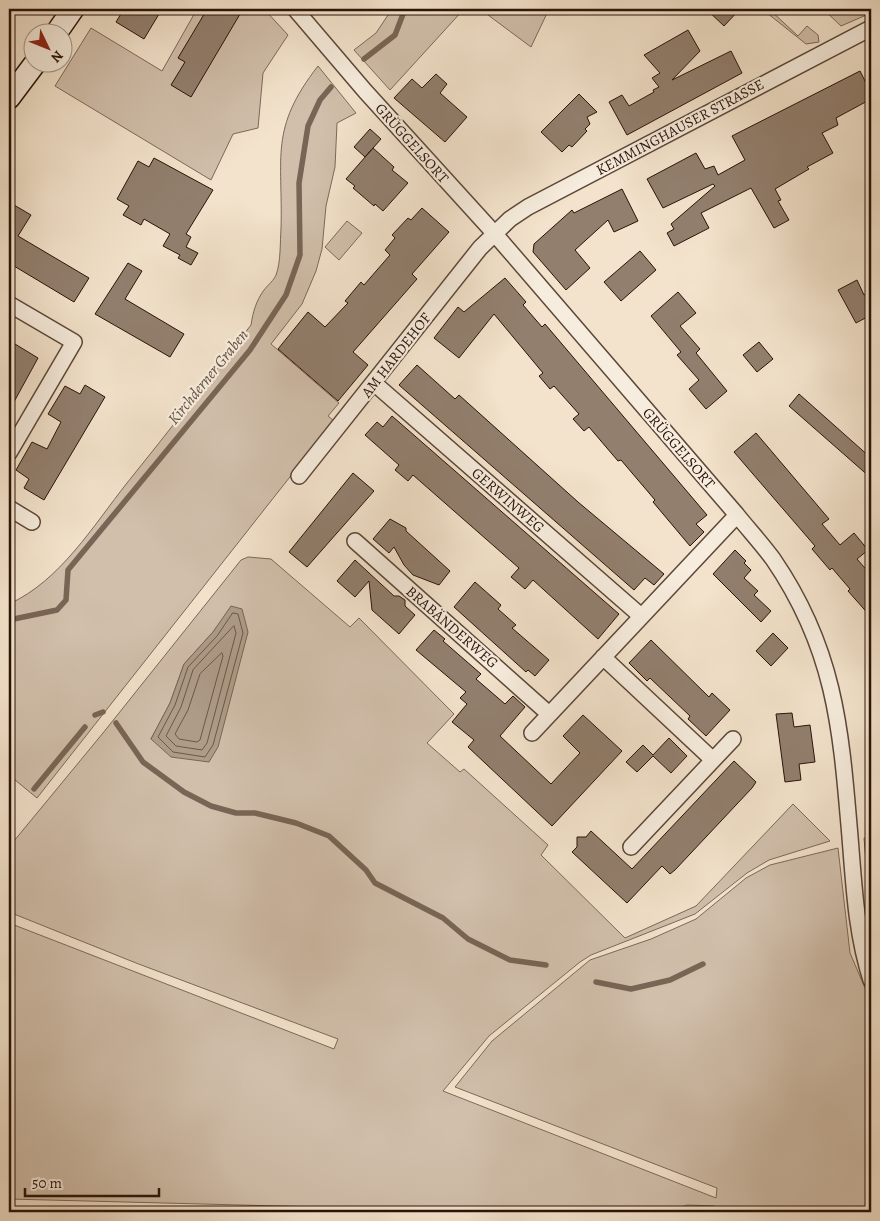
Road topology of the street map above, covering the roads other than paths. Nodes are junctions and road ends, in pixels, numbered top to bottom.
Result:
1 (73, 9) edge
2 (295, 9) edge
3 (64, 22) edge
4 (871, 28) edge
5 (28, 72) edge
6 (9, 98) edge
7 (494, 234) junction
8 (9, 304) edge
9 (374, 383) junction
10 (9, 453) edge
11 (299, 476) dead end
12 (9, 508) edge
13 (737, 515) junction
14 (32, 522) dead end
15 (355, 541) dead end
16 (641, 616) junction
17 (603, 657) junction
18 (550, 714) junction
19 (532, 733) dead end
20 (734, 739) dead end
21 (713, 760) junction
22 (631, 847) dead end
23 (871, 980) edge

1 - 3 main road
2 - 7 street, GRÜGGELSORT
4 - 7 street, KEMMINGHAUSER STRASSE
5 - 6 main road
7 - 9 street, AM HARDEHOF
7 - 13 street, GRÜGGELSORT
8 - 10 street
9 - 11 street, AM HARDEHOF
9 - 16 street, GERWINWEG
12 - 14 street
13 - 16 street
13 - 23 street, GRÜGGELSORT
15 - 18 street, BRABÄNDERWEG
16 - 17 street
17 - 18 street
17 - 21 street
18 - 19 street
20 - 21 street
21 - 22 street

